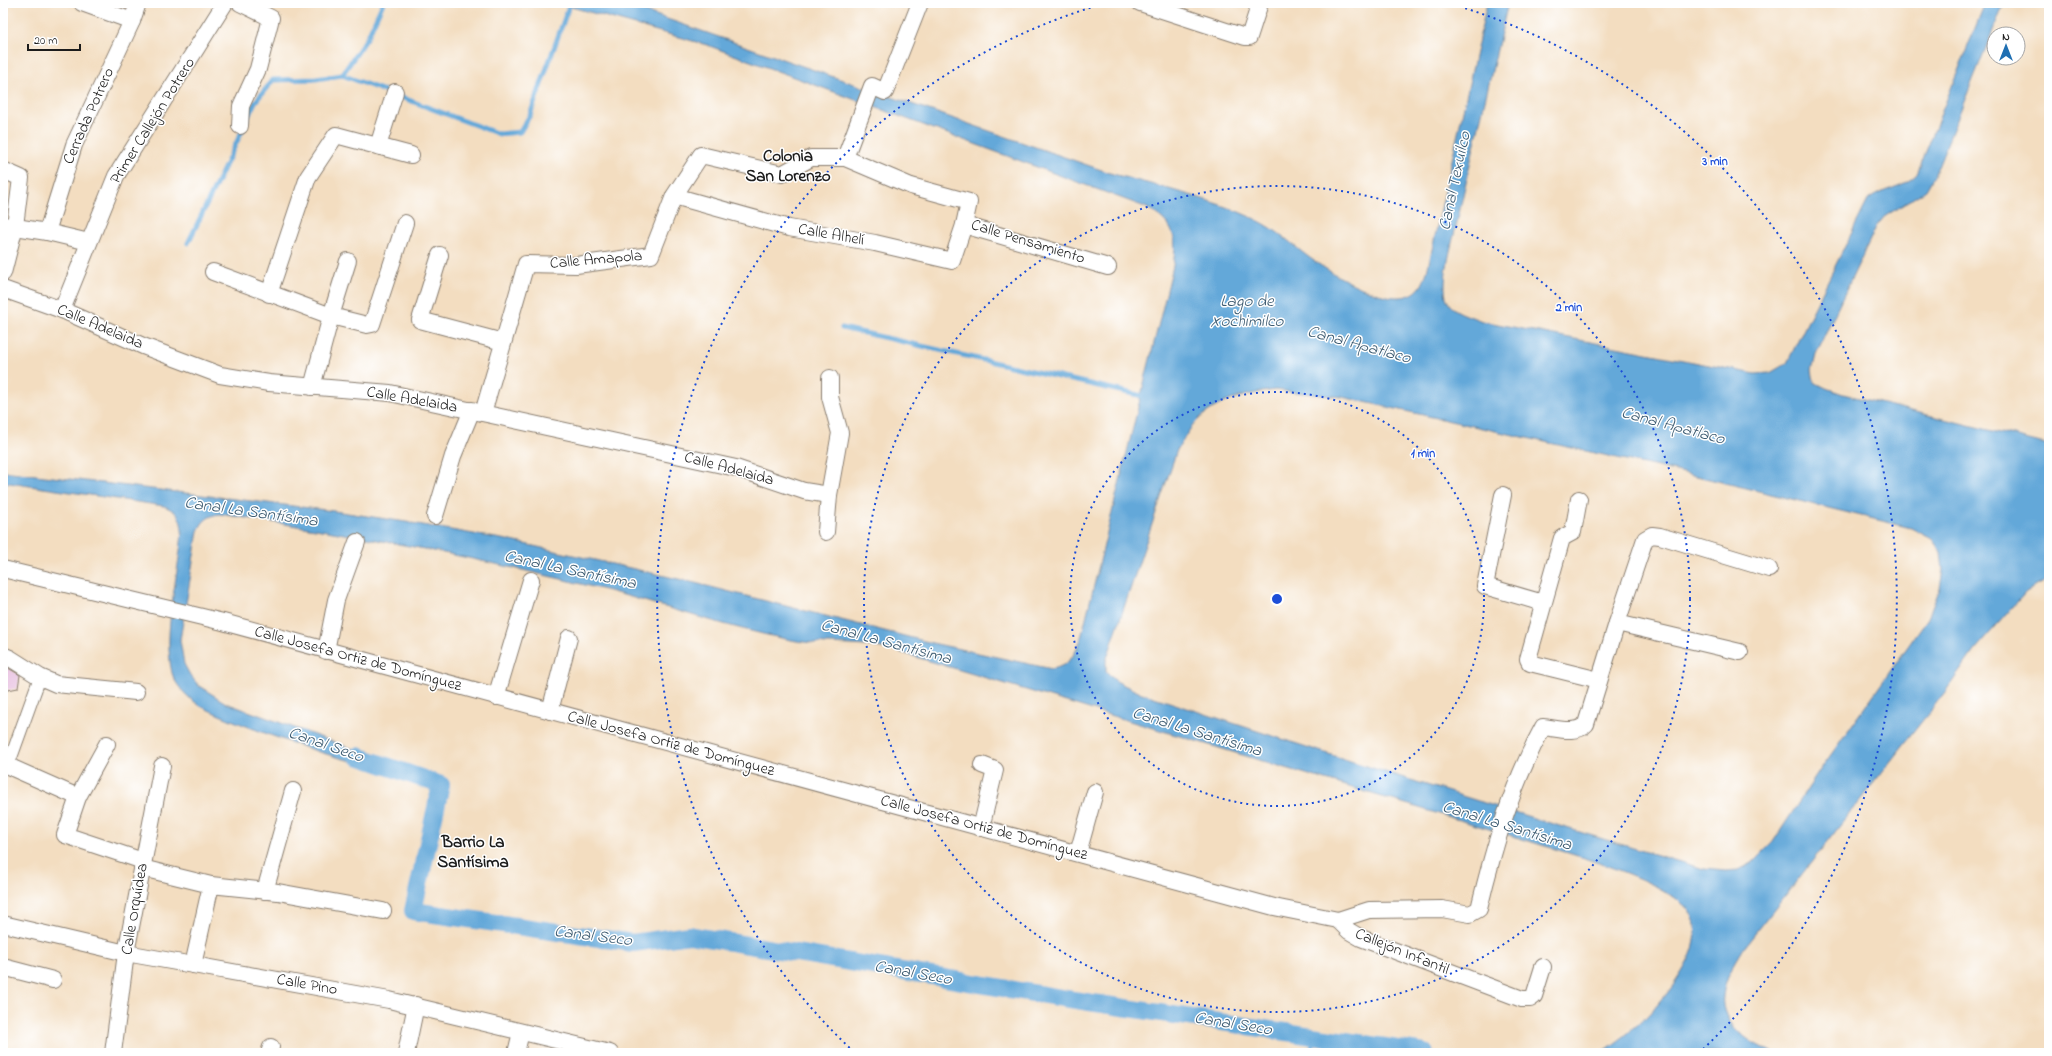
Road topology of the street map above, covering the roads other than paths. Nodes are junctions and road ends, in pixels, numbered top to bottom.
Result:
1 (82, 3) edge
2 (138, 3) edge
3 (225, 3) edge
4 (240, 3) edge
5 (1140, 3) edge
6 (1260, 3) edge
7 (918, 4) edge
8 (132, 21) junction
9 (394, 92) dead end
10 (240, 126) dead end
11 (378, 146) junction
12 (411, 155) dead end
13 (845, 158) junction
14 (3, 170) edge
15 (674, 196) junction
16 (405, 223) dead end
17 (964, 225) junction
18 (9, 226) edge
19 (47, 232) junction
20 (89, 242) junction
21 (440, 255) dead end
22 (348, 261) dead end
23 (1108, 267) dead end
24 (213, 272) dead end
25 (3, 273) edge
26 (3, 289) edge
27 (269, 294) junction
28 (62, 310) junction
29 (331, 316) junction
30 (503, 342) junction
31 (830, 378) dead end
32 (312, 387) junction
33 (477, 412) junction
34 (829, 495) junction
35 (1503, 495) dead end
36 (1579, 499) dead end
37 (435, 516) dead end
38 (826, 532) dead end
39 (357, 542) dead end
40 (3, 569) edge
41 (1769, 569) dead end
42 (531, 580) dead end
43 (1543, 603) junction
44 (1617, 623) junction
45 (569, 638) dead end
46 (326, 651) junction
47 (1740, 652) dead end
48 (3, 655) edge
49 (40, 677) junction
50 (1599, 680) junction
51 (136, 692) dead end
52 (496, 697) junction
53 (550, 711) junction
54 (107, 744) dead end
55 (982, 765) dead end
56 (8, 766) joint
57 (162, 766) dead end
58 (293, 791) dead end
59 (1095, 792) dead end
60 (78, 797) junction
61 (981, 828) junction
62 (1078, 853) junction
63 (142, 864) junction
64 (211, 885) junction
65 (265, 891) junction
66 (383, 911) dead end
67 (1338, 920) junction
68 (3, 924) edge
69 (126, 953) junction
70 (193, 965) junction
71 (3, 967) edge
72 (1543, 967) dead end
73 (53, 980) dead end
74 (416, 1005) junction
75 (521, 1032) junction
76 (113, 1053) edge
77 (406, 1053) edge
78 (516, 1053) edge
79 (610, 1053) edge

1 - 8 street
2 - 8 street, Cerrada Potrero
3 - 20 street, Primer Callejón Potrero
4 - 10 street
5 - 6 street
7 - 13 street
8 - 19 street, Cerrada Potrero
9 - 11 street
11 - 12 street
11 - 27 street
13 - 15 street, Calle Pensamiento
13 - 17 street, Calle Pensamiento
14 - 18 street
15 - 17 street, Calle Alhelí
15 - 30 street, Calle Amapola
16 - 29 street
17 - 23 street, Calle Pensamiento
18 - 19 street
18 - 25 street
19 - 20 street
20 - 28 street, Primer Callejón Potrero
21 - 30 street
22 - 29 street
24 - 27 street
26 - 28 street, Calle Adelaida
27 - 29 street
28 - 32 street, Calle Adelaida
29 - 32 street
30 - 33 street
31 - 34 street
32 - 33 street, Calle Adelaida
33 - 34 street, Calle Adelaida
33 - 37 street
34 - 38 street
35 - 43 street
36 - 43 street
39 - 46 street
40 - 46 street, Calle Josefa Ortiz de Domínguez
41 - 44 street
42 - 52 street
43 - 50 street
44 - 47 street
44 - 50 street
45 - 53 street
46 - 52 street, Calle Josefa Ortiz de Domínguez
48 - 49 street
49 - 51 street
49 - 56 street
50 - 67 street, Callejón Infantil
52 - 53 street, Calle Josefa Ortiz de Domínguez
53 - 61 street, Calle Josefa Ortiz de Domínguez
54 - 60 street
55 - 61 street
56 - 60 street
57 - 63 street, Calle Orquídea
58 - 65 street
59 - 62 street
60 - 63 street
61 - 62 street, Calle Josefa Ortiz de Domínguez
62 - 67 street, Calle Josefa Ortiz de Domínguez
63 - 64 street
63 - 69 street, Calle Orquídea
64 - 65 street
64 - 70 street
65 - 66 street
67 - 72 street, Callejón Infantil
68 - 69 street, Calle Pino
69 - 70 street, Calle Pino
69 - 76 street, Calle Orquídea
70 - 74 street, Calle Pino
71 - 73 street
74 - 75 street, Calle Pino
74 - 77 street
75 - 78 street
75 - 79 street, Calle Pino

